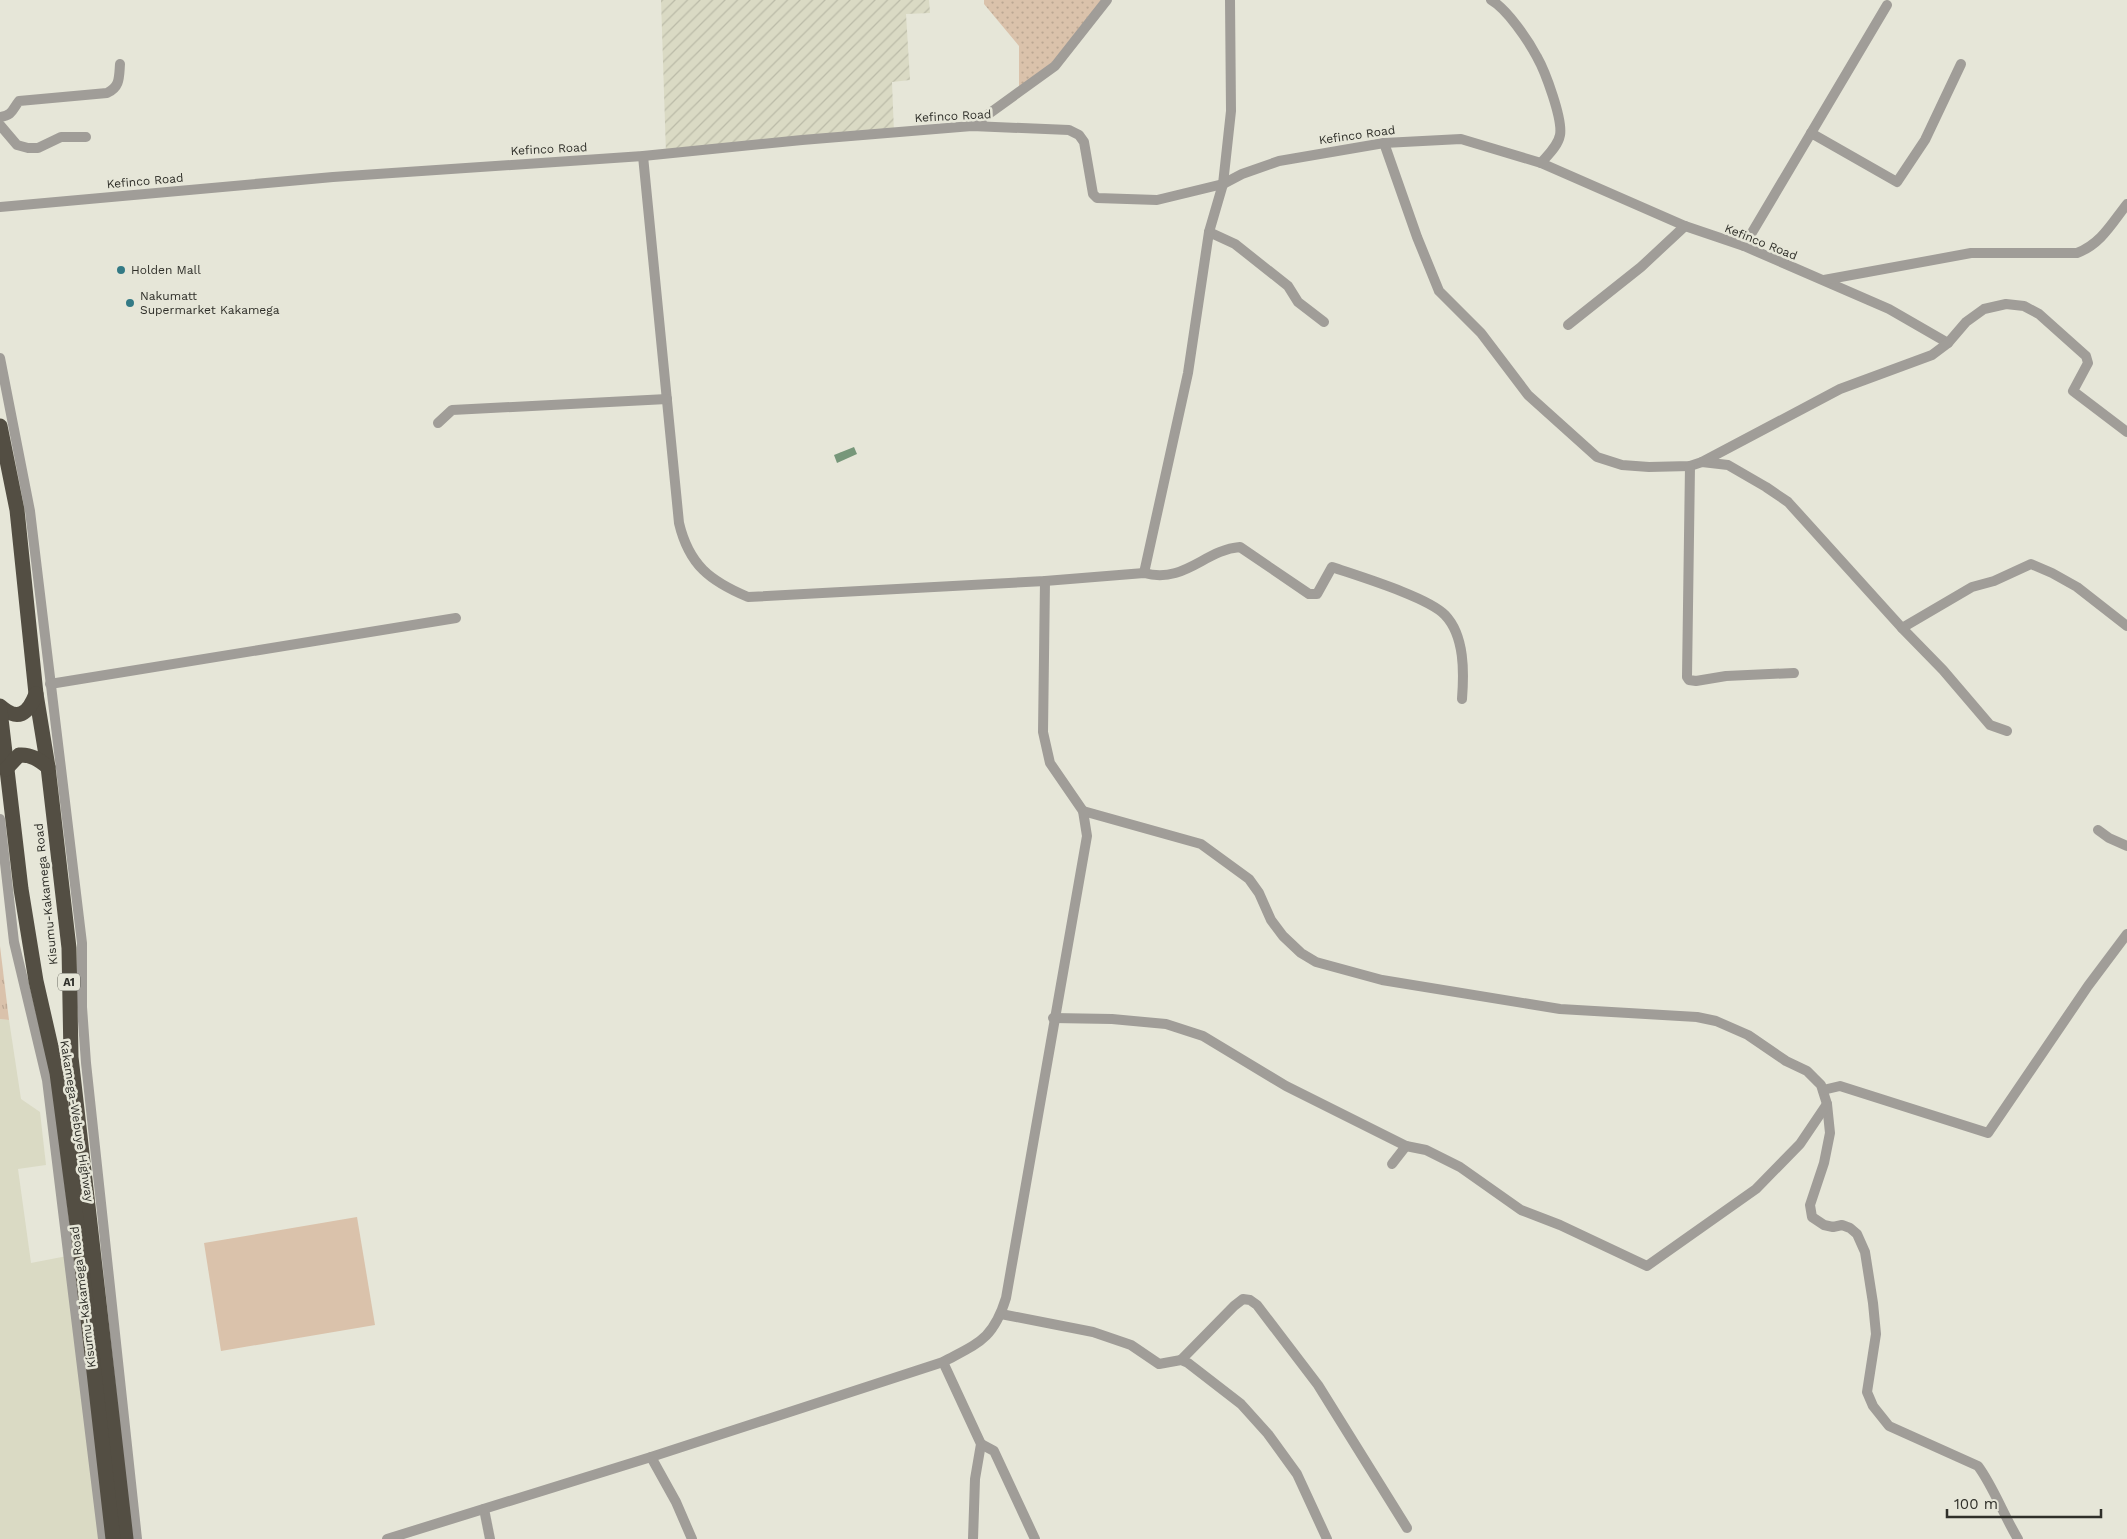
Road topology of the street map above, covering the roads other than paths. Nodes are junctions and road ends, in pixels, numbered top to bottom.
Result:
1 (1107, 0) edge
2 (1230, 0) edge
3 (1491, 0) edge
4 (1887, 5) dead end
5 (120, 64) dead end
6 (1960, 64) dead end
7 (0, 117) edge
8 (0, 124) edge
9 (972, 126) junction
10 (1811, 133) junction
11 (86, 137) dead end
12 (1384, 143) junction
13 (643, 156) junction
14 (1541, 163) junction
15 (1223, 184) junction
16 (2127, 204) edge
17 (0, 206) edge
18 (1685, 226) junction
19 (1209, 232) junction
20 (1744, 246) junction
21 (1823, 280) junction
22 (1324, 322) dead end
23 (1568, 325) dead end
24 (1948, 343) junction
25 (0, 358) edge
26 (667, 399) junction
27 (438, 423) dead end
28 (0, 426) edge
29 (2127, 432) edge
30 (1702, 462) junction
31 (1690, 466) junction
32 (1144, 573) junction
33 (1045, 581) junction
34 (456, 618) dead end
35 (2127, 626) edge
36 (1902, 628) junction
37 (1794, 673) dead end
38 (50, 684) junction
39 (36, 694) junction
40 (1462, 699) dead end
41 (0, 706) edge
42 (0, 710) edge
43 (2007, 731) dead end
44 (48, 767) junction
45 (6, 769) junction
46 (1083, 811) junction
47 (0, 819) edge
48 (2098, 830) dead end
49 (2127, 846) edge
50 (2127, 934) edge
51 (82, 952) junction
52 (32, 956) junction
53 (69, 972) junction
54 (23, 978) junction
55 (1054, 1018) junction
56 (1823, 1090) junction
57 (1827, 1104) junction
58 (1406, 1146) junction
59 (1392, 1164) dead end
60 (1001, 1314) junction
61 (1181, 1360) junction
62 (943, 1362) junction
63 (981, 1444) junction
64 (651, 1457) junction
65 (484, 1509) junction
66 (1407, 1528) dead end
67 (103, 1539) edge
68 (113, 1539) edge
69 (126, 1539) edge
70 (137, 1539) edge
71 (387, 1539) edge
72 (490, 1539) edge
73 (692, 1539) edge
74 (973, 1539) edge
75 (1035, 1539) edge
76 (1328, 1539) edge
77 (2018, 1539) edge

1 - 9 street
2 - 15 street
3 - 14 street
4 - 10 street
5 - 7 street
6 - 10 street
8 - 11 street
9 - 13 street, Kefinco Road
9 - 15 street, Kefinco Road
10 - 20 street
12 - 14 street, Kefinco Road
12 - 15 street, Kefinco Road
12 - 31 street
13 - 17 street, Kefinco Road
13 - 26 street
14 - 18 street, Kefinco Road
15 - 19 street
16 - 21 street
18 - 20 street, Kefinco Road
18 - 23 street
19 - 22 street
19 - 32 street
20 - 21 street, Kefinco Road
21 - 24 street, Kefinco Road
24 - 29 street
24 - 30 street
25 - 38 street
26 - 27 street
26 - 33 street
28 - 39 highway, Kisumu-Kakamega Road / A1
30 - 31 street
30 - 36 street
31 - 37 street
32 - 33 street
32 - 40 street
33 - 46 street
34 - 38 street
35 - 36 street
36 - 43 street
38 - 51 street
39 - 41 highway
39 - 44 highway, Kisumu-Kakamega Road / A1
42 - 45 highway, Kakamega-Webuye Highway / A1
44 - 45 highway
44 - 53 highway, Kisumu-Kakamega Road / A1
45 - 52 highway, Kakamega-Webuye Highway / A1
46 - 55 street
46 - 56 street
47 - 54 street
48 - 49 street
50 - 56 street
51 - 53 street
51 - 70 street
52 - 54 street
52 - 68 highway, Kakamega-Webuye Highway / A1
53 - 69 highway, Kisumu-Kakamega Road / A1
54 - 67 street
55 - 58 street
55 - 60 street
56 - 57 street
57 - 58 street
57 - 77 street
58 - 59 street
60 - 61 street
60 - 62 street
61 - 66 street
61 - 76 street
62 - 63 street
62 - 64 street
63 - 74 street
63 - 75 street
64 - 65 street
64 - 73 street
65 - 71 street
65 - 72 street

